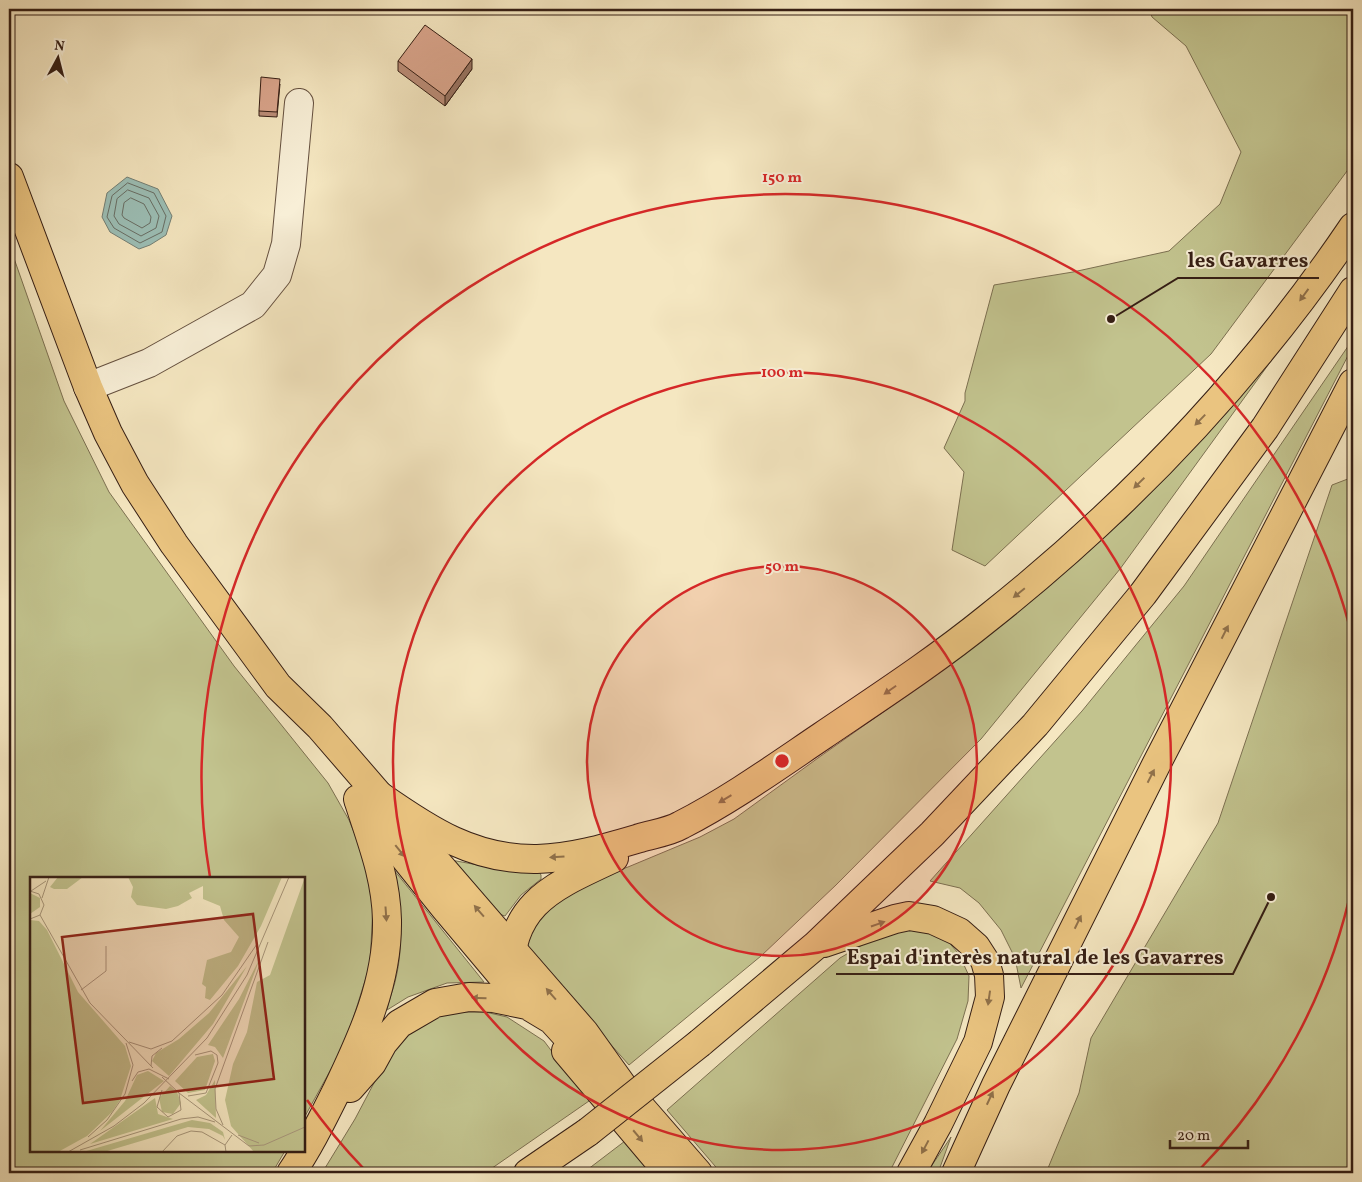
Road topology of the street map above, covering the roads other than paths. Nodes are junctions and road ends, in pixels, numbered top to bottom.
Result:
1 (299, 103) dead end
2 (9, 177) edge
3 (1353, 227) edge
4 (1353, 291) edge
5 (1353, 383) edge
6 (88, 387) junction
7 (369, 798) junction
8 (678, 827) junction
9 (815, 946) junction
10 (511, 948) junction
11 (509, 983) junction
12 (527, 1005) junction
13 (624, 1088) junction
14 (323, 1119) junction
15 (588, 1132) junction
16 (305, 1149) edge
17 (303, 1152) edge
18 (291, 1173) edge
19 (528, 1173) edge
20 (559, 1173) edge
21 (669, 1173) edge
22 (698, 1173) edge
23 (911, 1173) edge
24 (956, 1173) edge

1 - 6 lane
2 - 6 main road
3 -> 8 main road
4 - 9 main road
24 -> 5 main road
6 - 7 main road
8 -> 7 main road
10 -> 7 main road
7 -> 11 main road
7 -> 14 main road
8 - 10 main road
9 - 15 main road, bridge
9 -> 23 main road
10 - 11 main road
13 -> 10 main road
11 - 12 main road
12 - 13 main road
12 -> 14 main road
12 -> 21 main road
13 - 22 main road
14 - 16 main road
15 - 19 main road
15 - 20 main road
17 - 18 main road

